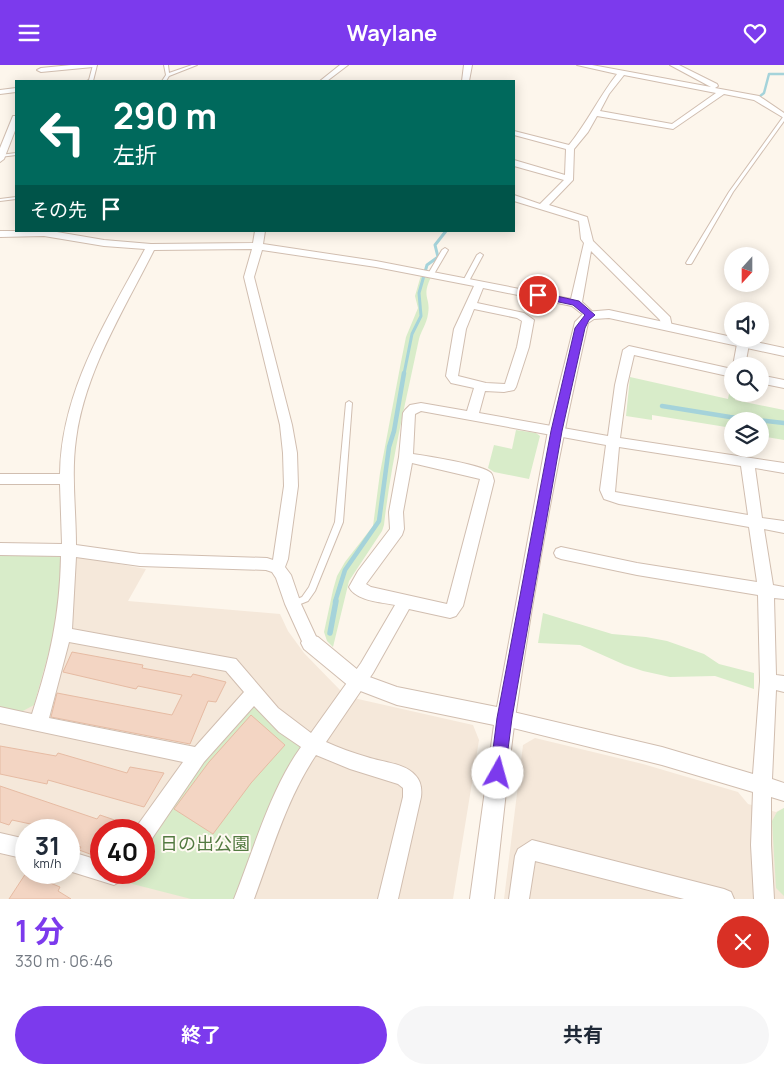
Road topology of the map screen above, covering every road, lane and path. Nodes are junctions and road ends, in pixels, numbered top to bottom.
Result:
1 (94, 65) edge
2 (166, 65) edge
3 (195, 65) edge
4 (344, 65) edge
5 (468, 65) edge
6 (581, 65) edge
7 (674, 65) edge
8 (40, 70) edge
9 (622, 73) junction
10 (168, 75) junction
11 (91, 80) edge
12 (165, 80) edge
13 (324, 80) edge
14 (466, 80) edge
15 (15, 90) edge
16 (0, 91) edge
17 (722, 92) junction
18 (596, 113) junction
19 (784, 117) edge
20 (15, 120) edge
21 (515, 133) edge
22 (8, 134) edge
23 (571, 148) junction
24 (15, 154) edge
25 (0, 157) edge
26 (515, 163) edge
27 (569, 179) junction
28 (15, 198) edge
29 (0, 200) edge
30 (515, 201) edge
31 (543, 206) junction
32 (260, 232) edge
33 (0, 234) edge
34 (589, 243) junction
35 (258, 246) junction
36 (151, 247) junction
37 (444, 249) dead end
38 (480, 255) dead end
39 (689, 263) dead end
40 (431, 274) junction
41 (466, 281) junction
42 (480, 283) junction
43 (576, 303) junction
44 (470, 305) junction
45 (590, 315) junction
46 (666, 327) junction
47 (724, 340) edge
48 (758, 347) edge
49 (784, 352) edge
50 (724, 371) edge
51 (769, 381) edge
52 (784, 384) edge
53 (482, 385) junction
54 (349, 403) dead end
55 (472, 416) junction
56 (556, 431) junction
57 (614, 442) junction
58 (406, 457) junction
59 (747, 463) junction
60 (784, 468) edge
61 (0, 479) edge
62 (67, 479) junction
63 (757, 523) junction
64 (784, 527) edge
65 (0, 549) edge
66 (69, 550) junction
67 (561, 553) dead end
68 (276, 568) junction
69 (766, 590) junction
70 (784, 593) edge
71 (405, 602) junction
72 (293, 604) junction
73 (63, 634) junction
74 (311, 643) joint
75 (356, 681) junction
76 (776, 682) edge
77 (254, 694) junction
78 (0, 715) edge
79 (504, 718) junction
80 (38, 725) junction
81 (314, 745) junction
82 (198, 756) junction
83 (762, 785) junction
84 (784, 791) edge
85 (154, 819) edge
86 (0, 843) edge
87 (15, 846) edge
88 (244, 899) edge
89 (388, 899) edge
90 (482, 899) edge
91 (519, 899) edge
92 (724, 899) edge
93 (764, 899) edge

1 - 8 street
1 - 11 lane
2 - 10 lane
3 - 10 lane
4 - 13 street
5 - 14 street
6 - 9 street
7 - 17 street
9 - 17 street
9 - 18 street
10 - 12 lane
15 - 16 street
17 - 18 street
17 - 19 street
18 - 23 street
19 - 39 lane
20 - 22 street
21 - 23 street
22 - 25 street
23 - 27 street
24 - 25 lane
26 - 27 street
27 - 31 street
28 - 29 lane
30 - 31 street
31 - 34 street
32 - 35 street
33 - 36 street
34 - 43 street
34 - 46 street
35 - 36 street
35 - 40 street
35 - 68 street
36 - 62 street
37 - 40 lane
38 - 41 lane
40 - 41 street
41 - 42 street
42 - 43 street
42 - 44 street
43 - 45 street
44 - 53 street
44 - 53 street
45 - 46 street
45 - 56 street
46 - 47 street
48 - 49 street
50 - 57 street
51 - 52 street
53 - 55 street
54 - 72 lane
55 - 56 street
55 - 58 street
56 - 57 street
56 - 79 street
57 - 59 street
57 - 63 street
58 - 71 street
58 - 71 street
59 - 60 street
59 - 63 street
61 - 62 street
62 - 66 street
63 - 64 street
63 - 69 street
65 - 66 street
66 - 68 street
66 - 73 street
67 - 69 street
68 - 72 street
69 - 70 street
69 - 76 street
71 - 75 street
72 - 74 street
73 - 77 street
73 - 80 street
74 - 75 street
75 - 79 street
75 - 81 street
76 - 83 street
77 - 81 street
77 - 82 street
78 - 80 street
79 - 83 street
79 - 90 street
80 - 82 street
81 - 88 street
81 - 89 street
82 - 85 street
83 - 84 street
83 - 93 street
86 - 87 street
91 - 92 street

